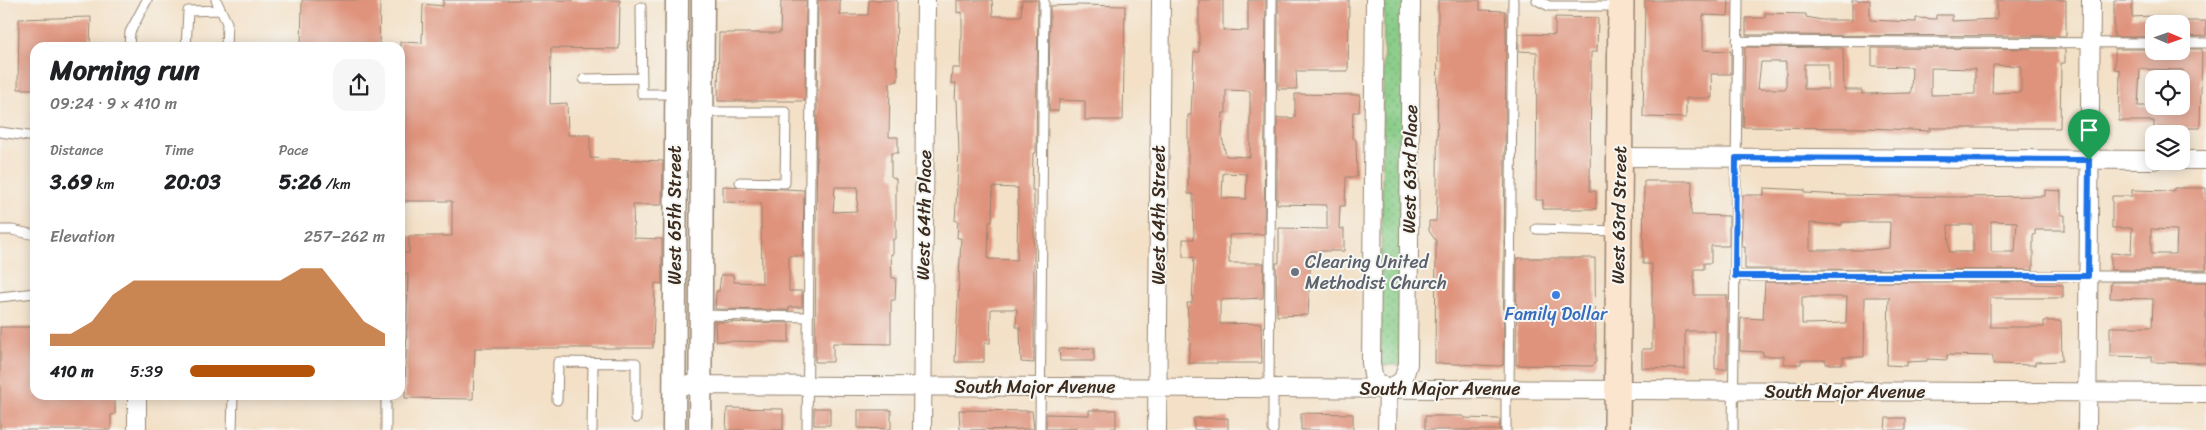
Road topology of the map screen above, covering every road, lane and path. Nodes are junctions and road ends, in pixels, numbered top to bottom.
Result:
1 (147, 0) edge
2 (216, 0) edge
3 (677, 0) edge
4 (703, 0) edge
5 (812, 0) edge
6 (926, 0) edge
7 (1044, 0) edge
8 (1161, 0) edge
9 (1272, 0) edge
10 (1375, 0) edge
11 (1411, 0) edge
12 (1513, 0) edge
13 (1536, 0) edge
14 (1738, 0) edge
15 (2091, 0) edge
16 (1621, 3) edge
17 (642, 7) dead end
18 (221, 10) junction
19 (1737, 41) junction
20 (129, 42) edge
21 (186, 42) edge
22 (226, 42) edge
23 (2090, 42) junction
24 (2145, 43) edge
25 (2190, 43) edge
26 (2206, 43) edge
27 (642, 78) junction
28 (584, 79) dead end
29 (676, 94) junction
30 (703, 112) junction
31 (0, 132) edge
32 (30, 136) edge
33 (1620, 157) junction
34 (1736, 158) junction
35 (2089, 160) junction
36 (2145, 160) edge
37 (2190, 160) edge
38 (2206, 160) edge
39 (740, 182) dead end
40 (1536, 229) dead end
41 (0, 230) edge
42 (1619, 231) junction
43 (30, 234) edge
44 (1735, 276) junction
45 (2088, 276) junction
46 (2206, 276) edge
47 (30, 294) edge
48 (0, 298) edge
49 (701, 315) junction
50 (808, 317) junction
51 (593, 363) junction
52 (674, 385) junction
53 (700, 385) junction
54 (808, 386) junction
55 (923, 386) junction
56 (1041, 387) junction
57 (1158, 388) junction
58 (1271, 389) junction
59 (1508, 389) junction
60 (1388, 390) junction
61 (1617, 390) junction
62 (1734, 392) junction
63 (2087, 393) junction
64 (2206, 393) edge
65 (137, 400) edge
66 (233, 400) edge
67 (386, 400) edge
68 (557, 400) dead end
69 (636, 418) dead end
70 (137, 430) edge
71 (232, 430) edge
72 (386, 430) edge
73 (592, 430) edge
74 (674, 430) edge
75 (700, 430) edge
76 (807, 430) edge
77 (922, 430) edge
78 (1040, 430) edge
79 (1158, 430) edge
80 (1272, 430) edge
81 (1387, 430) edge
82 (1506, 430) edge
83 (1617, 430) edge
84 (1733, 430) edge
85 (2087, 430) edge

1 - 20 lane
2 - 18 lane
3 - 29 street, West 65th Street
4 - 30 street, West 65th Street
5 - 50 lane
6 - 55 street, West 64th Place
7 - 56 lane
8 - 57 street, West 64th Street
9 - 58 lane
10 - 60 street, West 63rd Place
11 - 60 street, West 63rd Place
12 - 59 lane
13 - 16 lane
14 - 19 lane
15 - 23 street
16 - 33 main road, West 63rd Street
17 - 27 lane
18 - 21 lane
18 - 22 lane
19 - 23 lane
19 - 34 lane
23 - 24 lane
23 - 35 street
25 - 26 lane
27 - 28 lane
27 - 29 lane
29 - 52 street, West 65th Street
30 - 39 lane
30 - 49 street, West 65th Street
31 - 32 lane
33 - 34 street
33 - 42 main road, West 63rd Street
34 - 35 street
34 - 44 lane
35 - 36 street
35 - 45 street
37 - 38 street
40 - 42 lane
41 - 43 lane
42 - 61 main road, West 63rd Street
44 - 45 lane
44 - 62 lane
45 - 46 lane
45 - 63 street
47 - 48 lane
49 - 50 lane
49 - 53 street, West 65th Street
50 - 54 lane
51 - 68 lane
51 - 69 lane
51 - 73 lane
52 - 53 street, South Major Avenue
52 - 74 street, West 65th Street
53 - 54 street, South Major Avenue
53 - 75 street, West 65th Street
54 - 55 street, South Major Avenue
54 - 76 lane
55 - 56 street, South Major Avenue
55 - 77 street, West 64th Place
56 - 57 street, South Major Avenue
56 - 78 lane
57 - 58 street, South Major Avenue
57 - 79 street, West 64th Street
58 - 60 street, South Major Avenue
58 - 80 lane
59 - 60 street, South Major Avenue
59 - 61 street, South Major Avenue
59 - 82 lane
60 - 81 street
61 - 62 street, South Major Avenue
61 - 83 main road, West 63rd Street
62 - 63 street, South Major Avenue
62 - 84 lane
63 - 64 street, South Major Avenue
63 - 85 street
65 - 70 street
66 - 71 lane
67 - 72 lane

